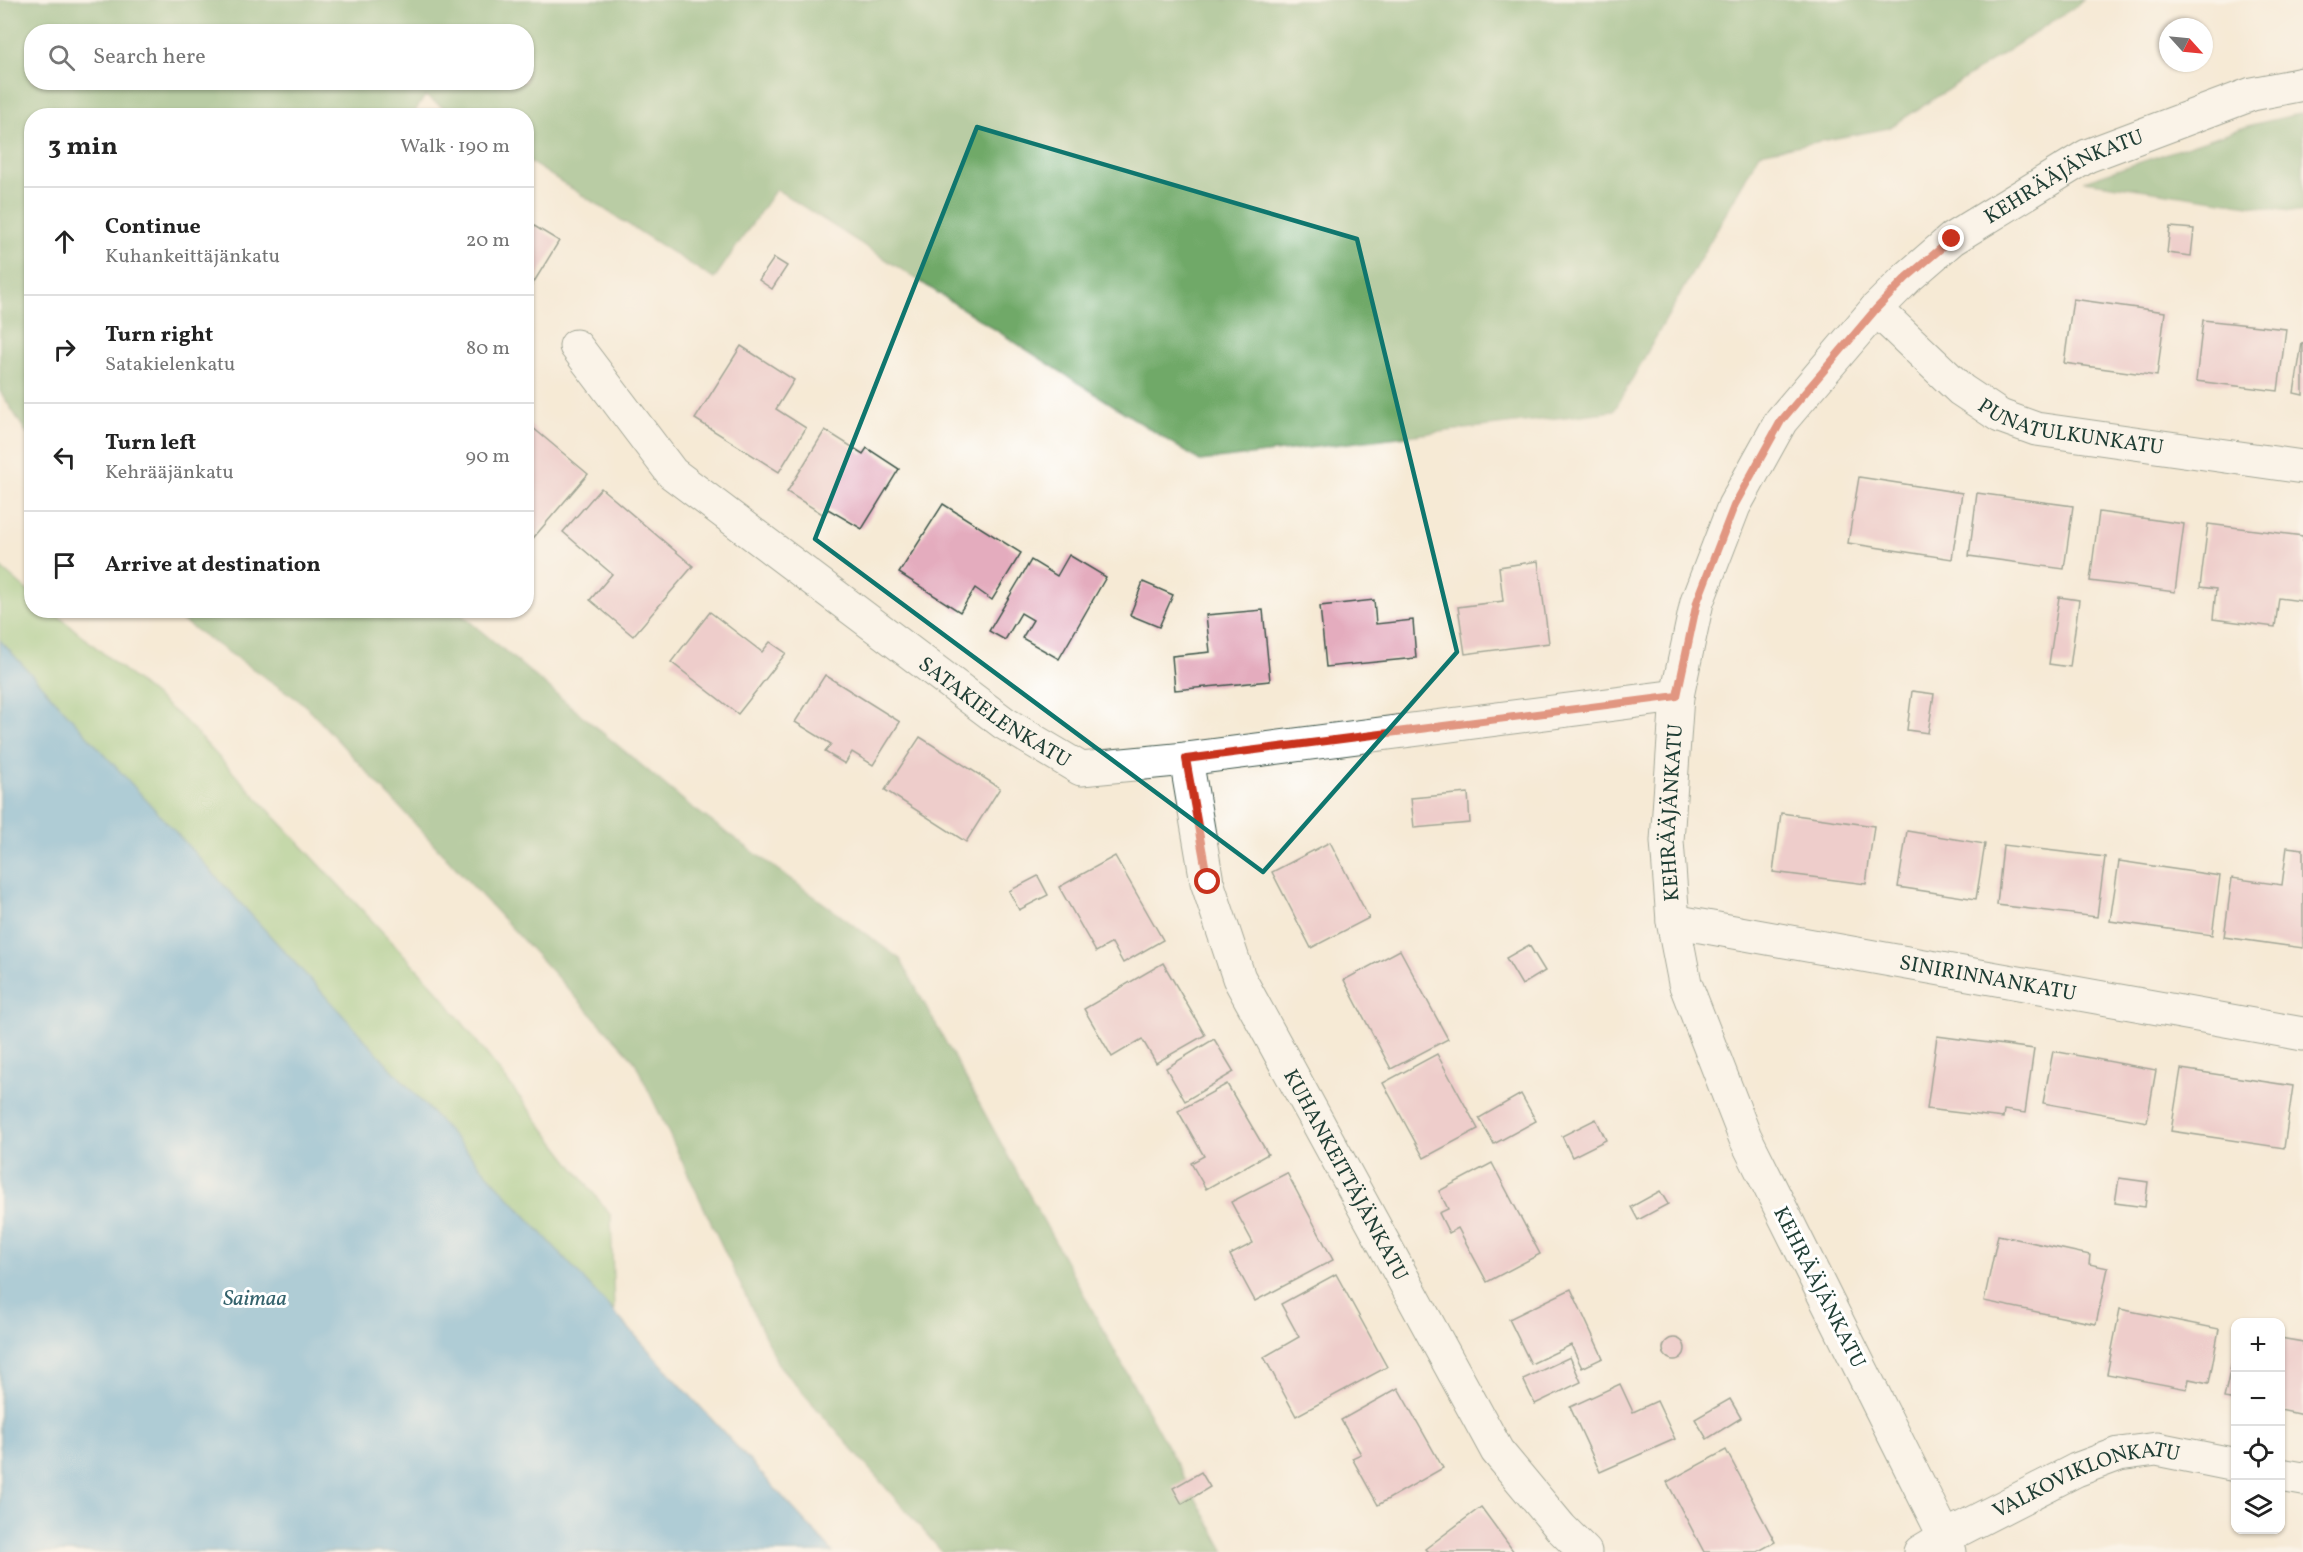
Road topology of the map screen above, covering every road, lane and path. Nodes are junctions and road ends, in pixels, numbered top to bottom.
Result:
1 (2303, 84) edge
2 (1876, 309) junction
3 (576, 346) dead end
4 (2303, 467) edge
5 (1677, 696) junction
6 (1186, 759) junction
7 (1673, 921) junction
8 (2303, 1034) edge
9 (2231, 1464) edge
10 (2285, 1476) edge
11 (2303, 1479) edge
12 (1938, 1547) edge
13 (1585, 1552) edge

1 - 2 street, KEHRÄÄJÄNKATU
2 - 4 street, PUNATULKUNKATU
2 - 5 street, KEHRÄÄJÄNKATU
3 - 6 street, SATAKIELENKATU
5 - 6 street, SATAKIELENKATU
5 - 7 street, KEHRÄÄJÄNKATU
6 - 13 street, KUHANKEITTÄJÄNKATU
7 - 8 street, SINIRINNANKATU
7 - 12 street, KEHRÄÄJÄNKATU
9 - 12 street, VALKOVIKLONKATU
10 - 11 street

